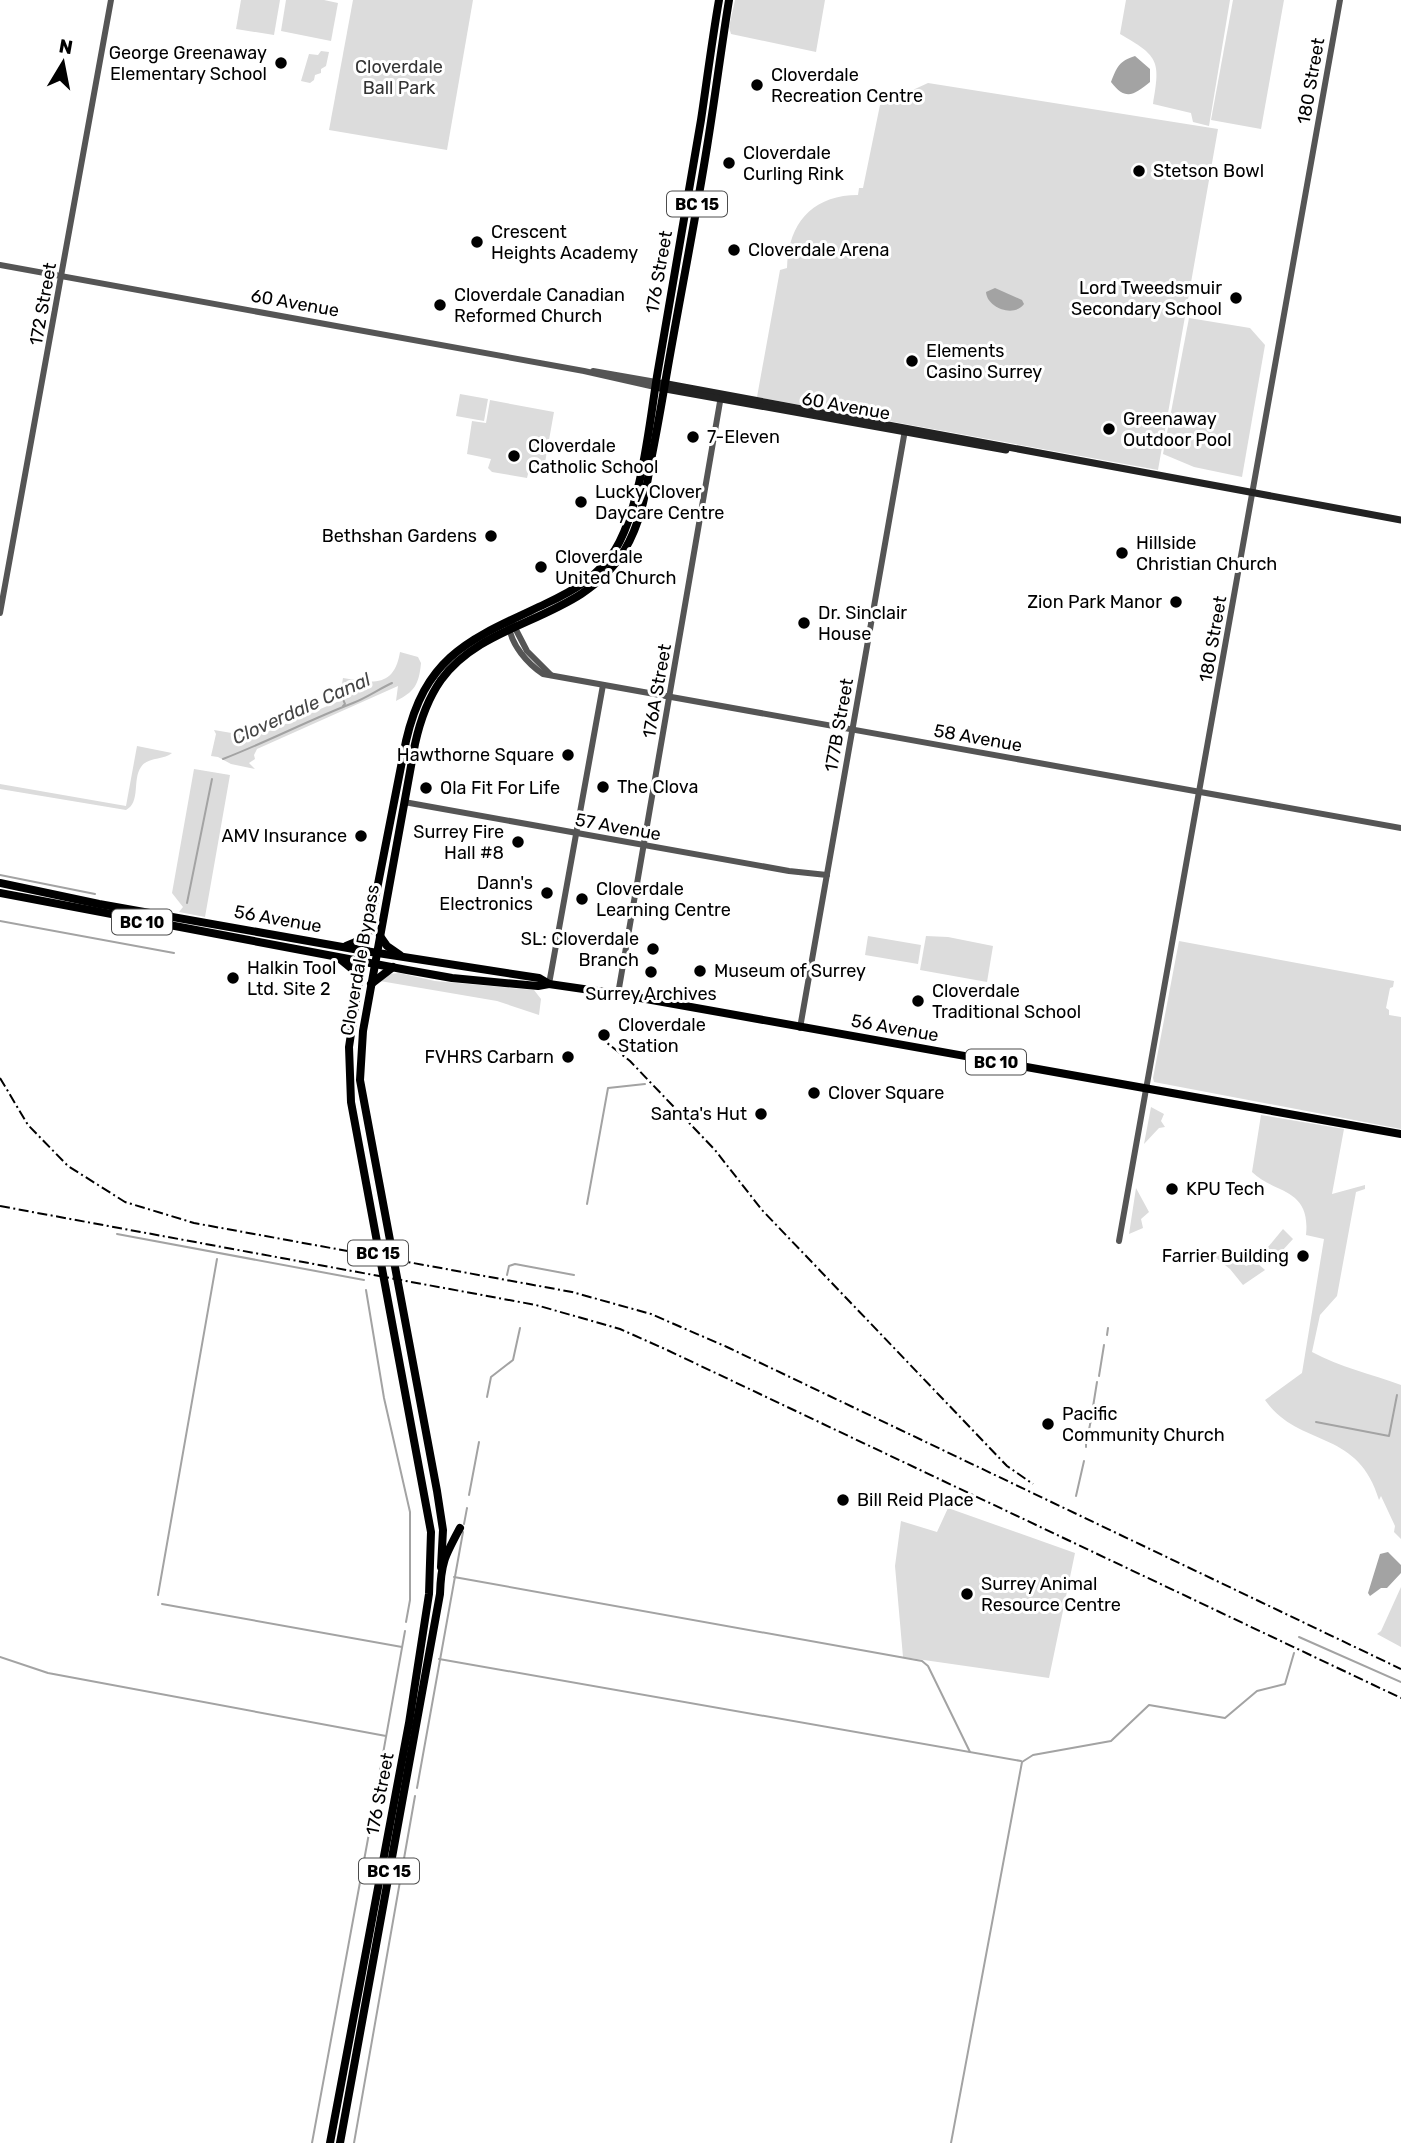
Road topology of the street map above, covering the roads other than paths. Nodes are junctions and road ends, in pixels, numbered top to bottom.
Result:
1 (111, 0) edge
2 (719, 0) edge
3 (729, 0) edge
4 (1340, 0) edge
5 (0, 265) edge
6 (62, 278) junction
7 (660, 385) junction
8 (721, 397) junction
9 (801, 411) junction
10 (905, 430) junction
11 (1253, 493) junction
12 (633, 507) joint
13 (1401, 520) edge
14 (0, 613) edge
15 (509, 620) junction
16 (513, 629) junction
17 (603, 685) junction
18 (670, 698) junction
19 (852, 730) junction
20 (1199, 792) junction
21 (404, 802) junction
22 (1401, 828) edge
23 (576, 834) junction
24 (644, 846) junction
25 (827, 875) junction
26 (0, 883) edge
27 (0, 893) edge
28 (369, 931) junction
29 (380, 936) junction
30 (343, 947) junction
31 (365, 951) junction
32 (377, 953) junction
33 (403, 957) junction
34 (338, 958) junction
35 (362, 962) junction
36 (375, 964) junction
37 (393, 967) junction
38 (359, 981) junction
39 (371, 984) junction
40 (549, 984) junction
41 (618, 994) junction
42 (800, 1028) junction
43 (1146, 1089) junction
44 (1401, 1134) edge
45 (1119, 1241) dead end
46 (460, 1528) dead end
47 (431, 1532) joint
48 (441, 1567) junction
49 (330, 2143) edge
50 (340, 2143) edge

1 - 6 street, 172 Street
2 - 7 highway, 176 Street / BC 15
3 - 7 highway, BC 15
4 - 11 street, 180 Street
5 - 6 street, 60 Avenue
6 - 7 street, 60 Avenue
6 - 14 street, 172 Street
7 - 8 main road, 60 Avenue
7 - 12 highway, 176 Street / BC 15
7 - 16 highway, Cloverdale Bypass / BC 15
8 - 9 main road, 60 Avenue
8 - 9 main road, 60 Avenue
8 - 18 street, 176A Street
9 - 10 main road, 60 Avenue
9 - 10 main road, 60 Avenue
10 - 11 main road, 60 Avenue
10 - 19 street, 177B Street
11 - 13 main road, 60 Avenue
11 - 20 street, 180 Street
12 - 15 highway, Cloverdale Bypass / BC 15
15 - 16 street
15 - 28 highway, Cloverdale Bypass / BC 15
16 - 17 street, 58 Avenue
16 - 21 highway, Cloverdale Bypass / BC 15
17 - 18 street, 58 Avenue
17 - 23 street
18 - 19 street, 58 Avenue
18 - 24 street, 176A Street
19 - 20 street, 58 Avenue
19 - 25 street, 177B Street
20 - 22 street, 58 Avenue
20 - 43 street, 180 Street
21 - 23 street, 57 Avenue
21 - 29 highway, Cloverdale Bypass / BC 15
23 - 24 street, 57 Avenue
23 - 40 street
24 - 25 street, 57 Avenue
24 - 41 street, 176A Street
25 - 42 street, 177B Street
26 - 30 highway, 56 Avenue / BC 10
27 - 34 highway, 56 Avenue / BC 10
28 - 30 highway
28 - 31 highway, Cloverdale Bypass / BC 15
29 - 32 highway, Cloverdale Bypass / BC 15
29 - 33 highway
30 - 31 highway, 56 Avenue / BC 10
31 - 32 highway, 56 Avenue / BC 10
31 - 35 highway, Cloverdale Bypass / BC 15
32 - 33 highway, 56 Avenue / BC 10
32 - 36 highway, Cloverdale Bypass / BC 15
33 - 40 highway, 56 Avenue / BC 10
34 - 35 highway, 56 Avenue / BC 10
34 - 38 highway
35 - 36 highway, 56 Avenue / BC 10
35 - 38 highway, Cloverdale Bypass / BC 15
36 - 37 highway, 56 Avenue / BC 10
36 - 39 highway, Cloverdale Bypass / BC 15
37 - 39 highway
37 - 40 highway, 56 Avenue / BC 10
38 - 47 highway, Cloverdale Bypass / BC 15
39 - 48 highway, Cloverdale Bypass / BC 15
40 - 41 highway, 56 Avenue / BC 10
41 - 42 highway, 56 Avenue / BC 10
42 - 43 highway, 56 Avenue / BC 10
43 - 44 highway, 56 Avenue / BC 10
43 - 45 street, 180 Street
46 - 48 highway
47 - 49 highway, 176 Street / BC 15
48 - 50 highway, BC 15

